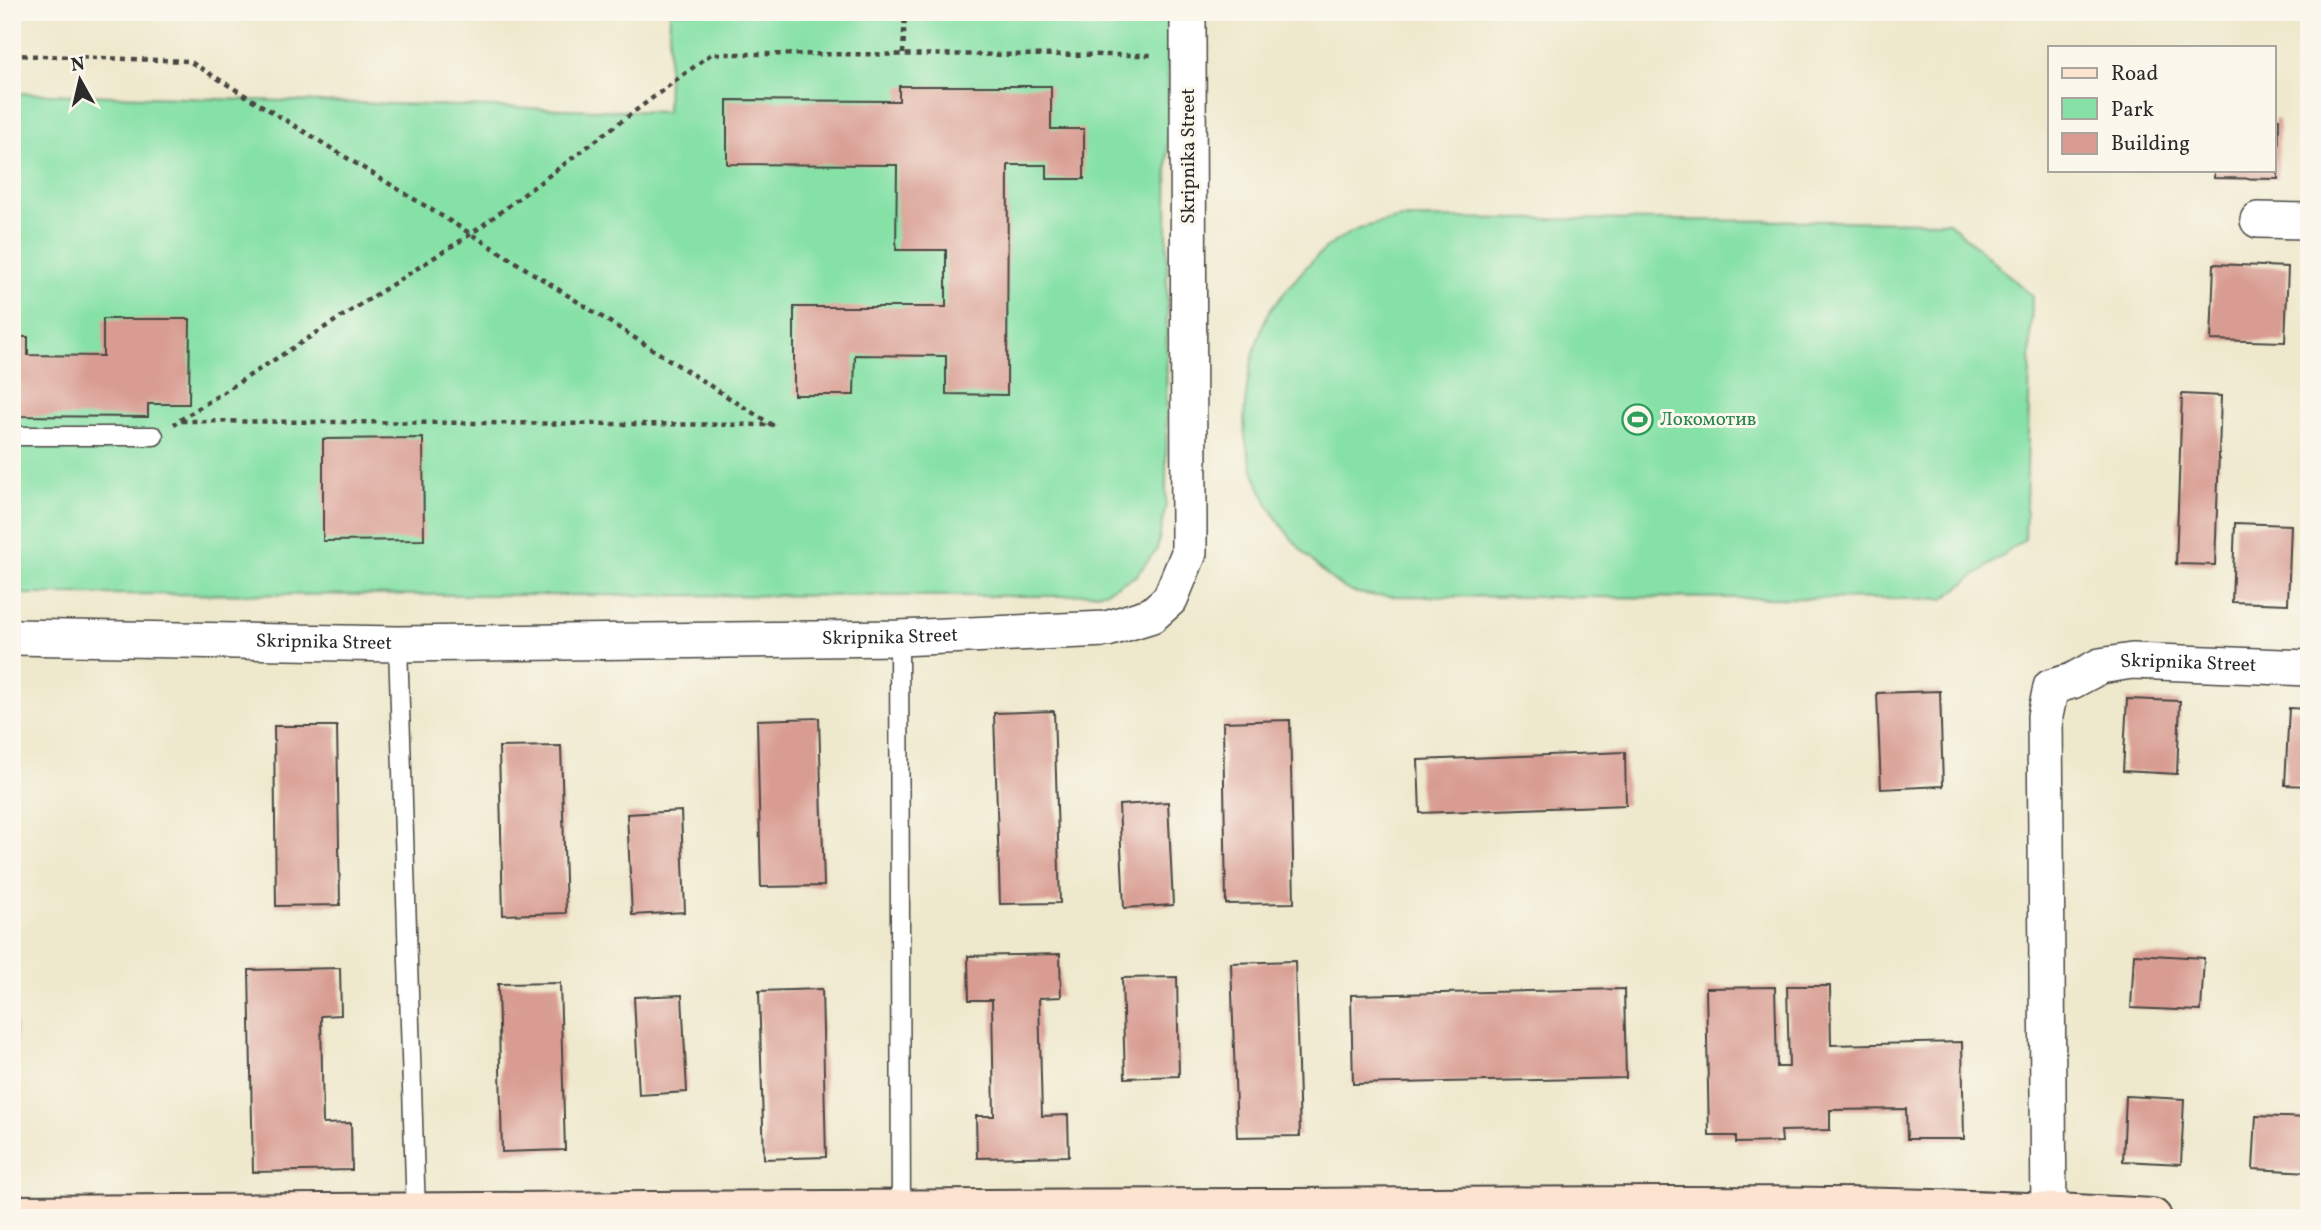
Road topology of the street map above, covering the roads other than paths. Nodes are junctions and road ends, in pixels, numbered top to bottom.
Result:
1 (1188, 12) edge
2 (2258, 220) dead end
3 (2309, 221) edge
4 (12, 436) edge
5 (153, 436) road end
6 (12, 637) edge
7 (899, 638) junction
8 (398, 644) junction
9 (2309, 668) edge
10 (901, 1209) junction
11 (416, 1214) edge
12 (12, 1215) edge
13 (2049, 1215) edge
14 (2152, 1218) edge

1 - 7 street, Skripnika Street
2 - 3 street
4 - 5 lane
6 - 8 street, Skripnika Street
7 - 8 street, Skripnika Street
7 - 10 lane
8 - 11 lane
9 - 13 street, Skripnika Street
10 - 11 main road
10 - 13 main road
11 - 12 main road
13 - 14 main road

